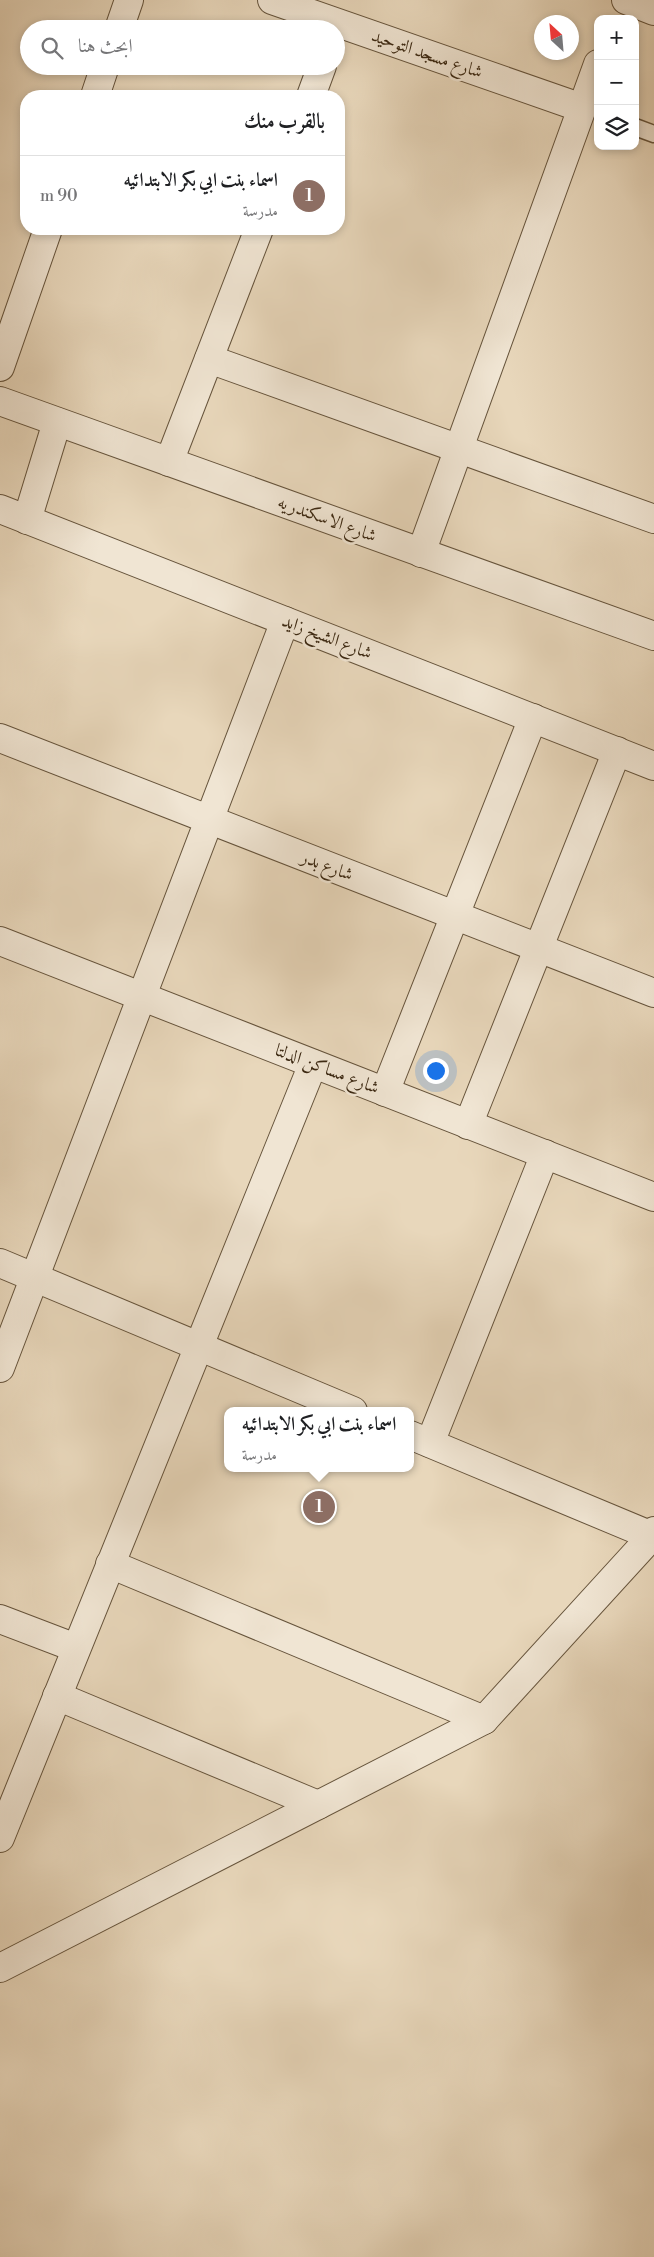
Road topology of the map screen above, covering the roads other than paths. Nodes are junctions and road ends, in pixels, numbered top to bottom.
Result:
1 (129, 0) edge
2 (621, 0) edge
3 (626, 0) edge
4 (285, 2) edge
5 (654, 11) edge
6 (615, 15) edge
7 (122, 20) edge
8 (323, 20) edge
9 (345, 29) edge
10 (102, 75) edge
11 (318, 75) edge
12 (594, 88) edge
13 (97, 90) edge
14 (312, 90) edge
15 (590, 111) edge
16 (639, 128) edge
17 (654, 134) edge
18 (46, 235) edge
19 (257, 235) edge
20 (209, 359) junction
21 (0, 367) edge
22 (0, 401) edge
23 (57, 422) junction
24 (459, 449) junction
25 (169, 462) junction
26 (0, 509) edge
27 (654, 519) edge
28 (27, 520) junction
29 (421, 553) junction
30 (285, 621) junction
31 (654, 636) edge
32 (533, 718) junction
33 (0, 738) edge
34 (617, 751) junction
35 (654, 766) edge
36 (209, 819) junction
37 (455, 916) junction
38 (0, 941) edge
39 (538, 948) junction
40 (654, 993) edge
41 (142, 995) junction
42 (313, 1064) junction
43 (385, 1092) junction
44 (468, 1125) junction
45 (544, 1154) junction
46 (654, 1197) edge
47 (0, 1263) edge
48 (34, 1277) junction
49 (199, 1346) junction
50 (0, 1368) edge
51 (344, 1407) edge
52 (420, 1439) edge
53 (653, 1534) edge
54 (110, 1564) junction
55 (0, 1619) edge
56 (76, 1648) junction
57 (57, 1696) junction
58 (484, 1720) junction
59 (318, 1805) junction
60 (0, 1838) edge
61 (0, 1968) edge

1 - 7 street
2 - 6 street
3 - 5 street
4 - 8 street, شارع مسجد التوحيد
9 - 15 street, شارع مسجد التوحيد
10 - 13 street
11 - 14 street
12 - 15 street
15 - 24 street
16 - 17 lane
18 - 21 street
19 - 20 street
20 - 24 street
20 - 25 street
22 - 23 street, شارع الاسكندريه
23 - 25 street, شارع الاسكندريه
23 - 28 street
24 - 27 street
24 - 29 street
25 - 29 street, شارع الاسكندريه
26 - 28 street, شارع الشيخ زايد
28 - 30 street, شارع الشيخ زايد
29 - 31 street, شارع الاسكندريه
30 - 32 street, شارع الشيخ زايد
30 - 36 street
32 - 34 street, شارع الشيخ زايد
32 - 37 street
33 - 36 street, شارع بدر
34 - 35 street, شارع الشيخ زايد
34 - 39 street
36 - 37 street, شارع بدر
36 - 41 street
37 - 39 street, شارع بدر
37 - 43 street
38 - 41 street, شارع مساكن الدلتا
39 - 40 street, شارع بدر
39 - 44 street
41 - 42 street, شارع مساكن الدلتا
41 - 48 street
42 - 43 street, شارع مساكن الدلتا
42 - 49 street
43 - 44 street, شارع مساكن الدلتا
44 - 45 street, شارع مساكن الدلتا
45 - 46 street, شارع مساكن الدلتا
45 - 52 street
47 - 48 street
48 - 49 street
48 - 50 street
49 - 51 street
49 - 54 street
52 - 53 street
53 - 58 street
54 - 56 street
54 - 58 street
55 - 56 street
56 - 57 street
57 - 59 street
57 - 60 street
58 - 59 street
59 - 61 street

